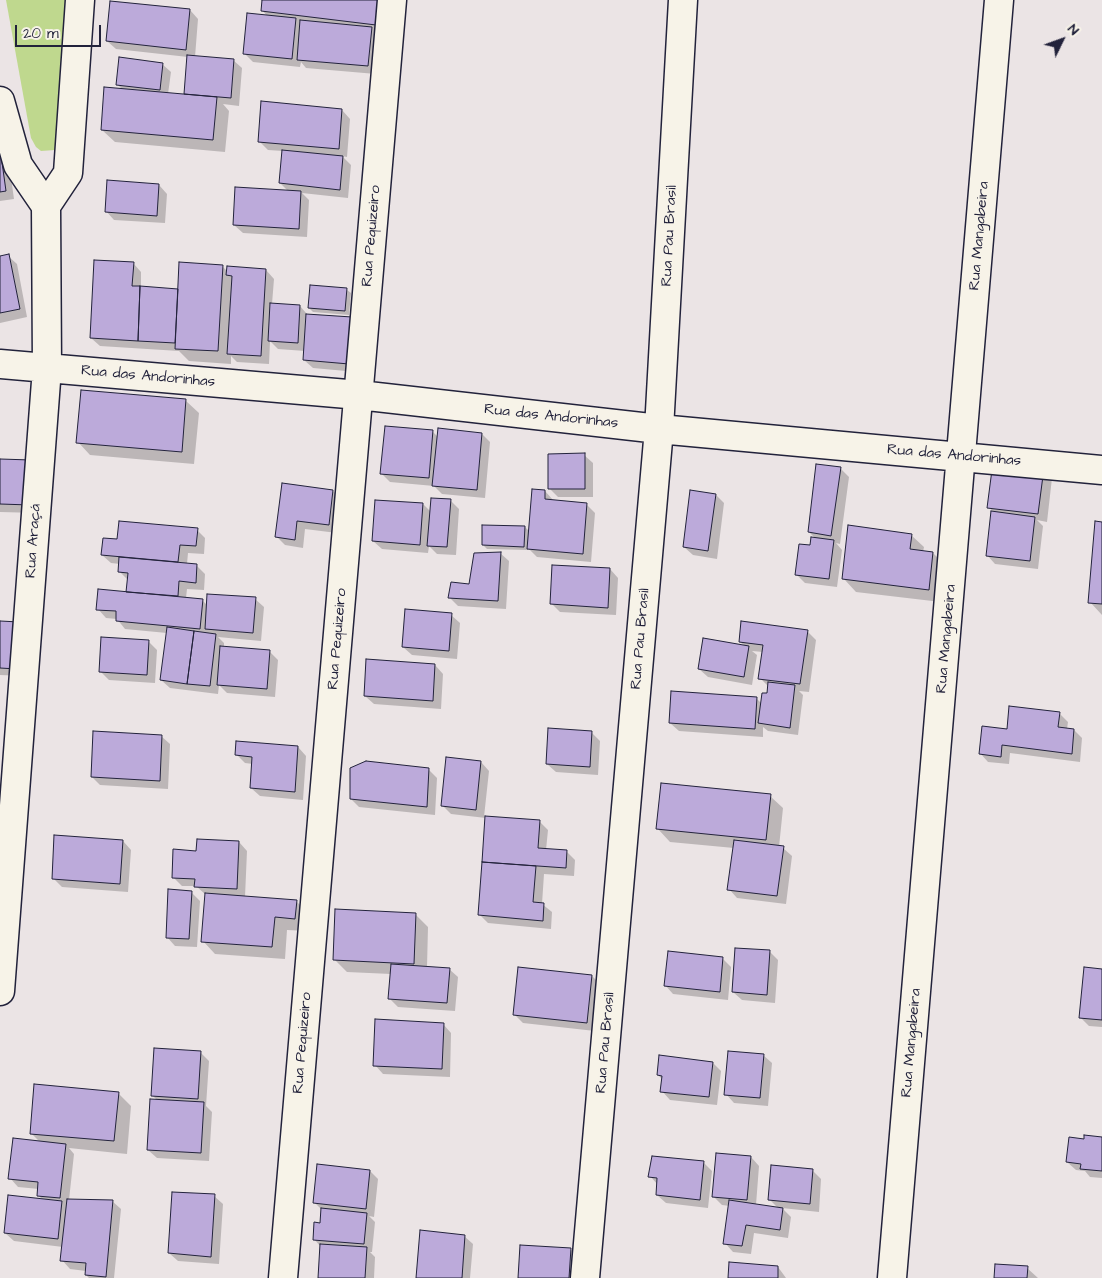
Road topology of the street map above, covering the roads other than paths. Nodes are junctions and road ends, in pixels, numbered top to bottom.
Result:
1 (80, 0) edge
2 (392, 0) edge
3 (683, 0) edge
4 (999, 0) edge
5 (0, 101) edge
6 (46, 206) junction
7 (0, 364) edge
8 (46, 368) junction
9 (359, 395) junction
10 (659, 429) junction
11 (963, 457) junction
12 (1102, 470) edge
13 (0, 991) edge
14 (282, 1278) edge
15 (585, 1278) edge
16 (892, 1278) edge

1 - 6 street
2 - 9 street, Rua Pequizeiro
3 - 10 street, Rua Pau Brasil
4 - 11 street, Rua Mangabeira
5 - 6 street
6 - 8 street, Rua Araçá
7 - 8 street, Rua das Andorinhas
8 - 9 street, Rua das Andorinhas
8 - 13 street, Rua Araçá
9 - 10 street, Rua das Andorinhas
9 - 14 street, Rua Pequizeiro
10 - 11 street, Rua das Andorinhas
10 - 15 street, Rua Pau Brasil
11 - 12 street, Rua das Andorinhas
11 - 16 street, Rua Mangabeira

